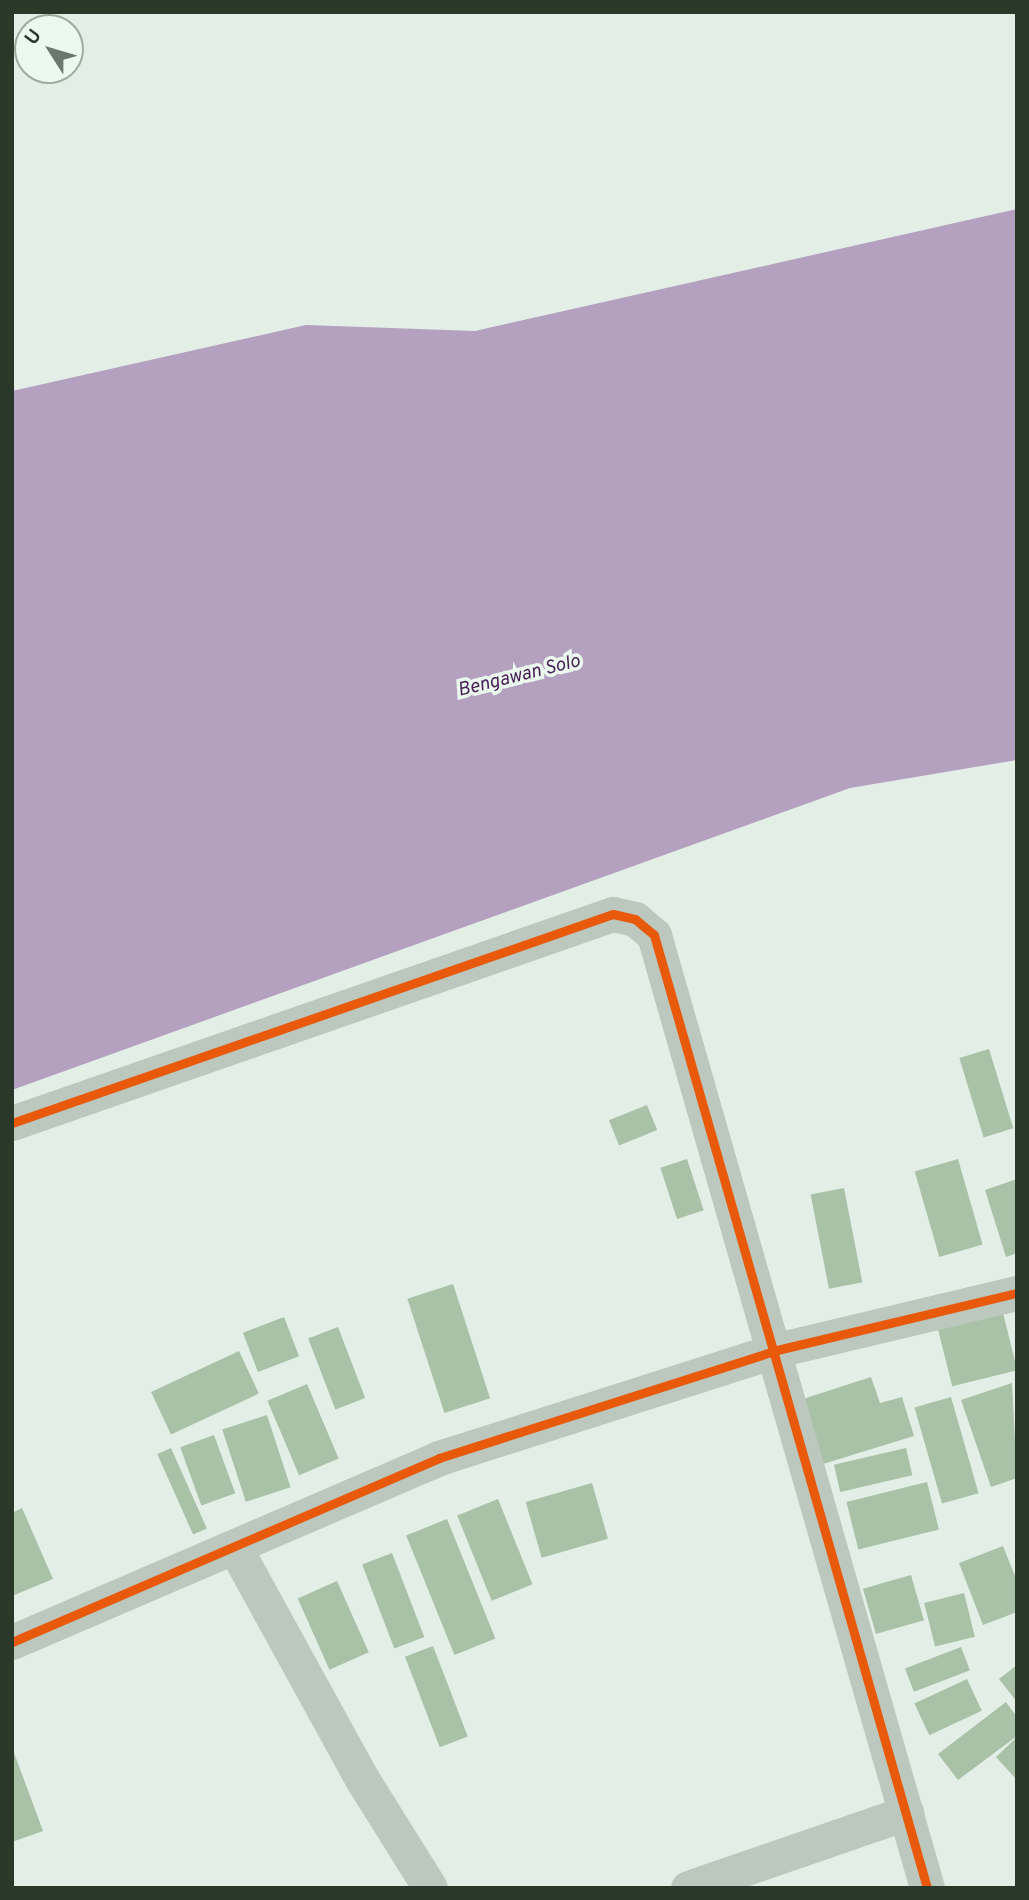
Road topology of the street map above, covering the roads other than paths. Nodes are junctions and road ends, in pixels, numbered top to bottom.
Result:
1 (12, 1123) edge
2 (1017, 1293) edge
3 (777, 1350) junction
4 (235, 1548) junction
5 (12, 1642) edge
6 (906, 1813) junction
7 (430, 1888) edge
8 (688, 1888) edge
9 (927, 1888) edge

1 - 3 street
2 - 3 street
3 - 4 street
3 - 6 street
4 - 5 street
4 - 7 street
6 - 8 street
6 - 9 street

